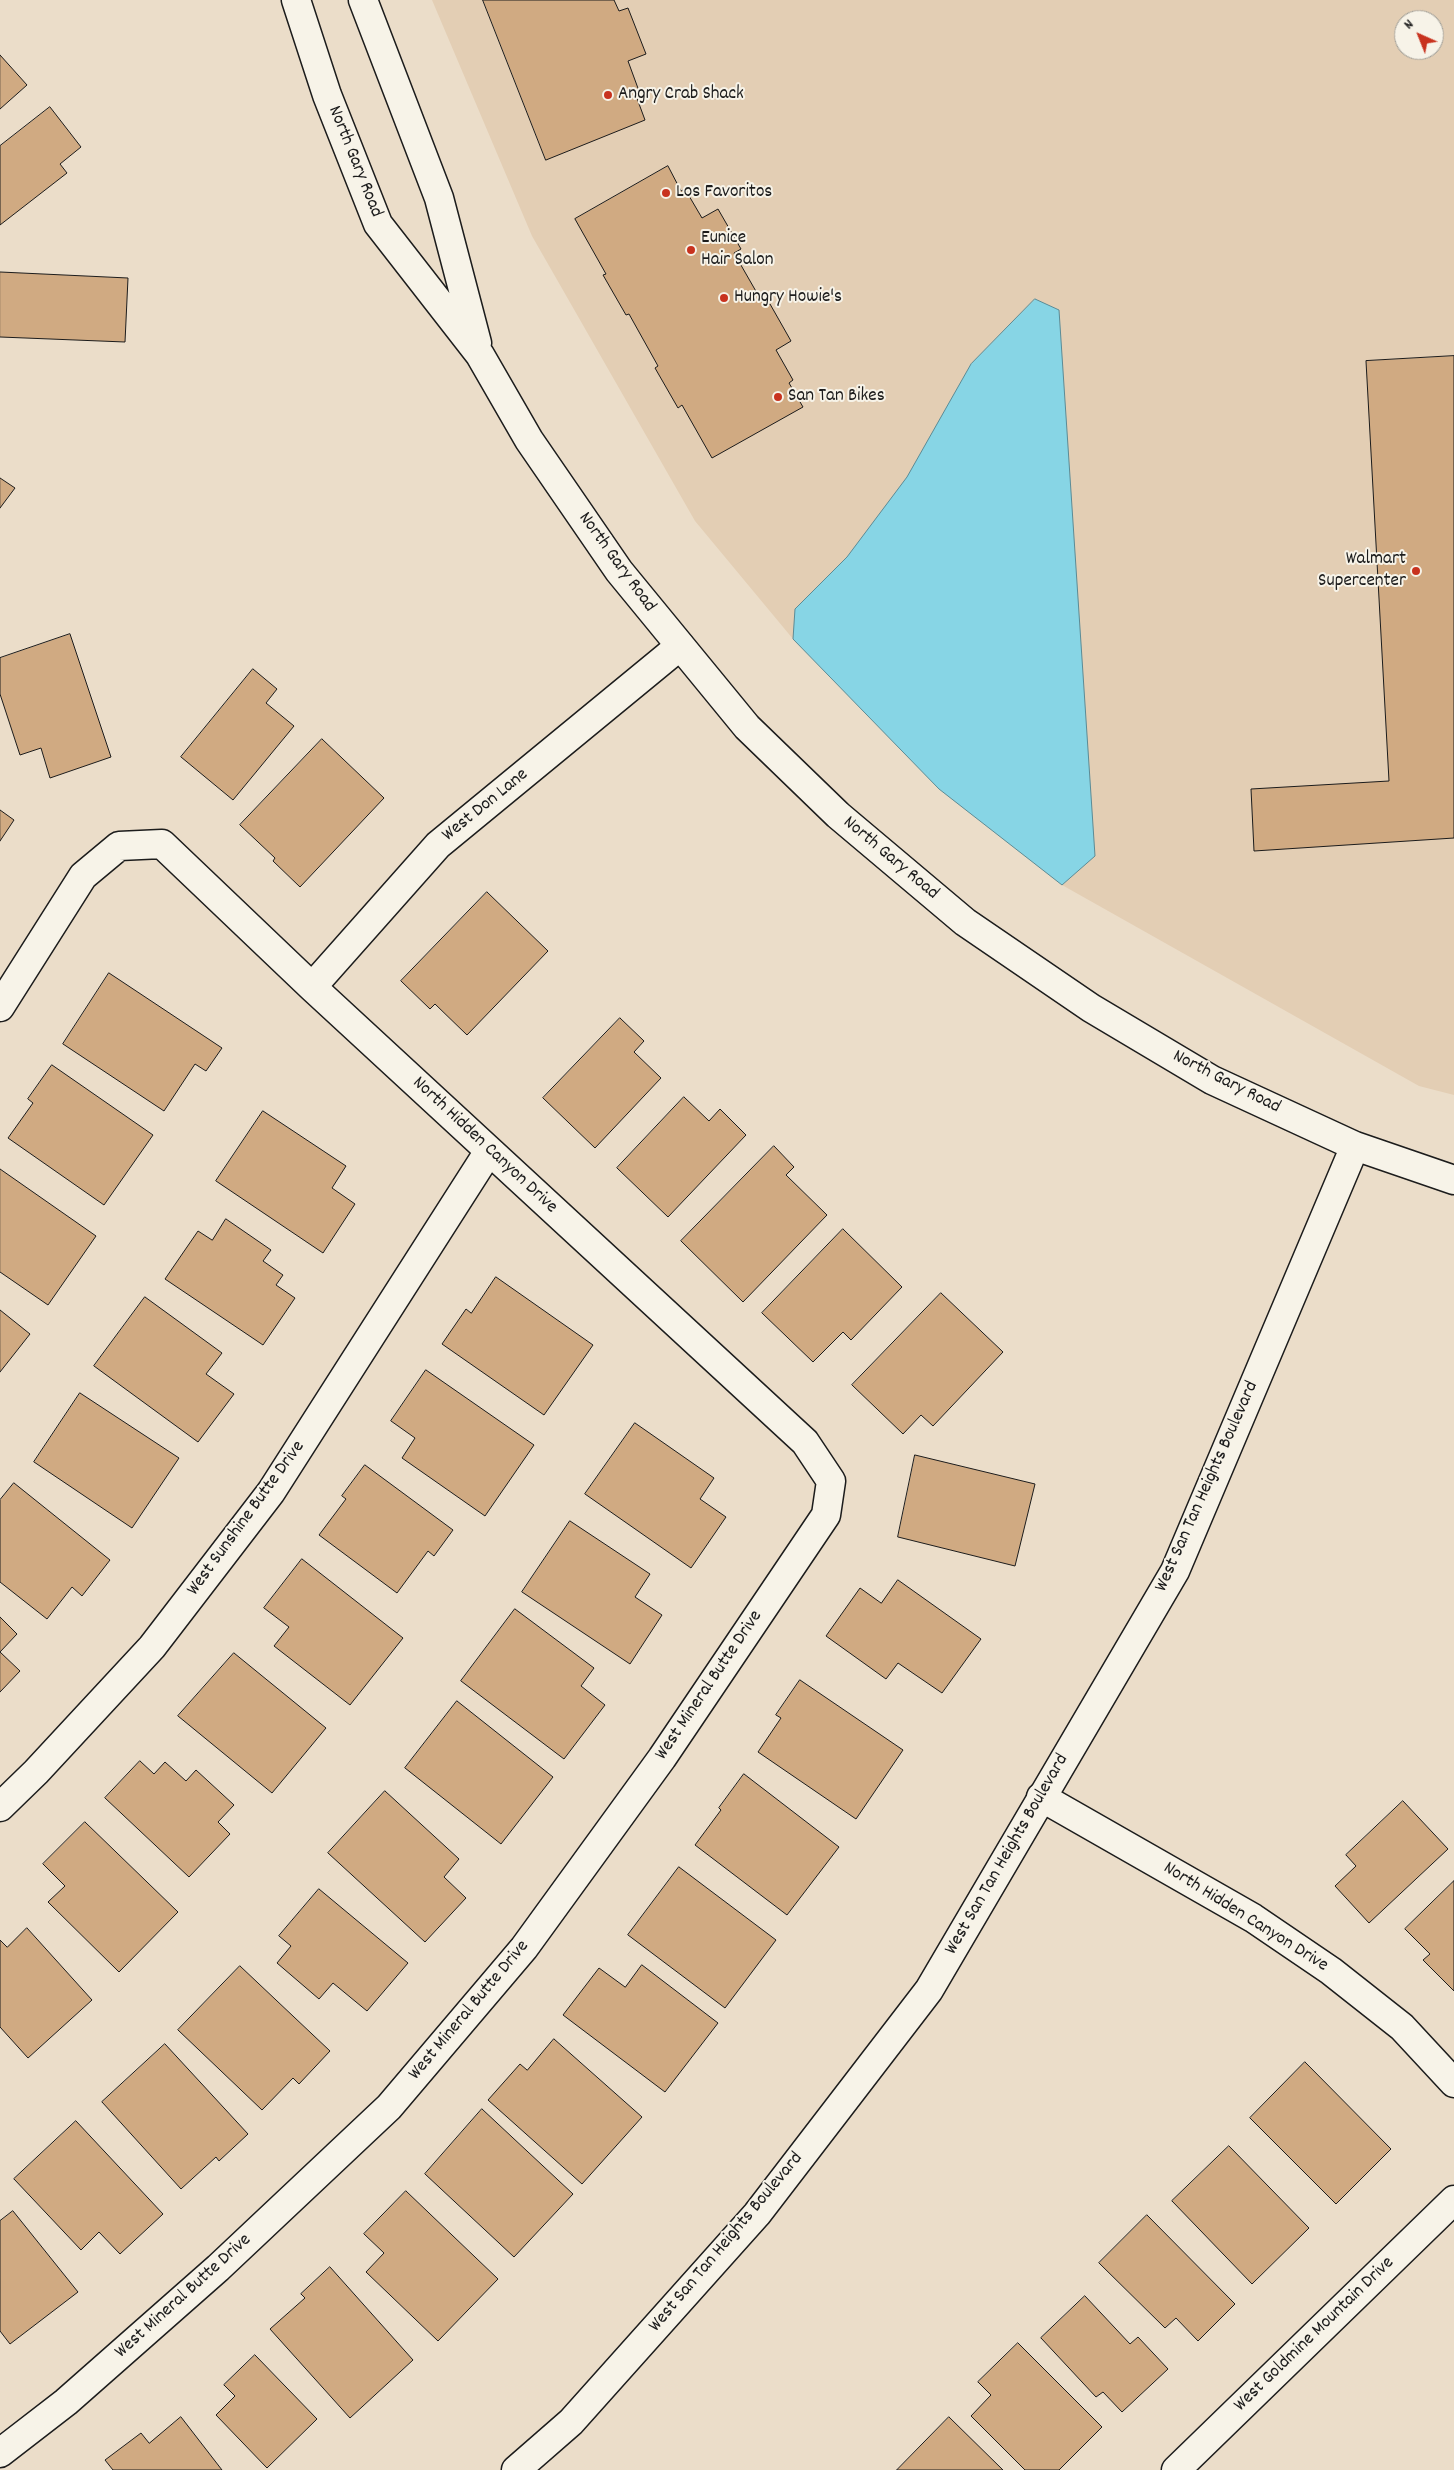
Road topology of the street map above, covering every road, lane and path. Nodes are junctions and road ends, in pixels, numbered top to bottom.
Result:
1 (296, 0) edge
2 (363, 0) edge
3 (480, 355) junction
4 (680, 646) junction
5 (312, 987) junction
6 (0, 1007) edge
7 (1354, 1146) junction
8 (489, 1151) junction
9 (1454, 1180) edge
10 (831, 1481) joint
11 (1041, 1797) junction
12 (0, 1807) edge
13 (1454, 2083) edge
14 (1454, 2200) edge
15 (0, 2453) edge
16 (516, 2470) edge
17 (1176, 2470) edge

1 - 3 street, North Gary Road
2 - 3 street, North Gary Road
3 - 4 street, North Gary Road
4 - 5 street, West Don Lane
4 - 7 street, North Gary Road
5 - 6 street, North Hidden Canyon Drive
5 - 8 street, North Hidden Canyon Drive
7 - 9 street, North Gary Road
7 - 11 street, West San Tan Heights Boulevard
8 - 10 street, North Hidden Canyon Drive
8 - 12 street, West Sunshine Butte Drive
10 - 15 street, West Mineral Butte Drive
11 - 13 street, North Hidden Canyon Drive
11 - 16 street, West San Tan Heights Boulevard
14 - 17 street, West Goldmine Mountain Drive

